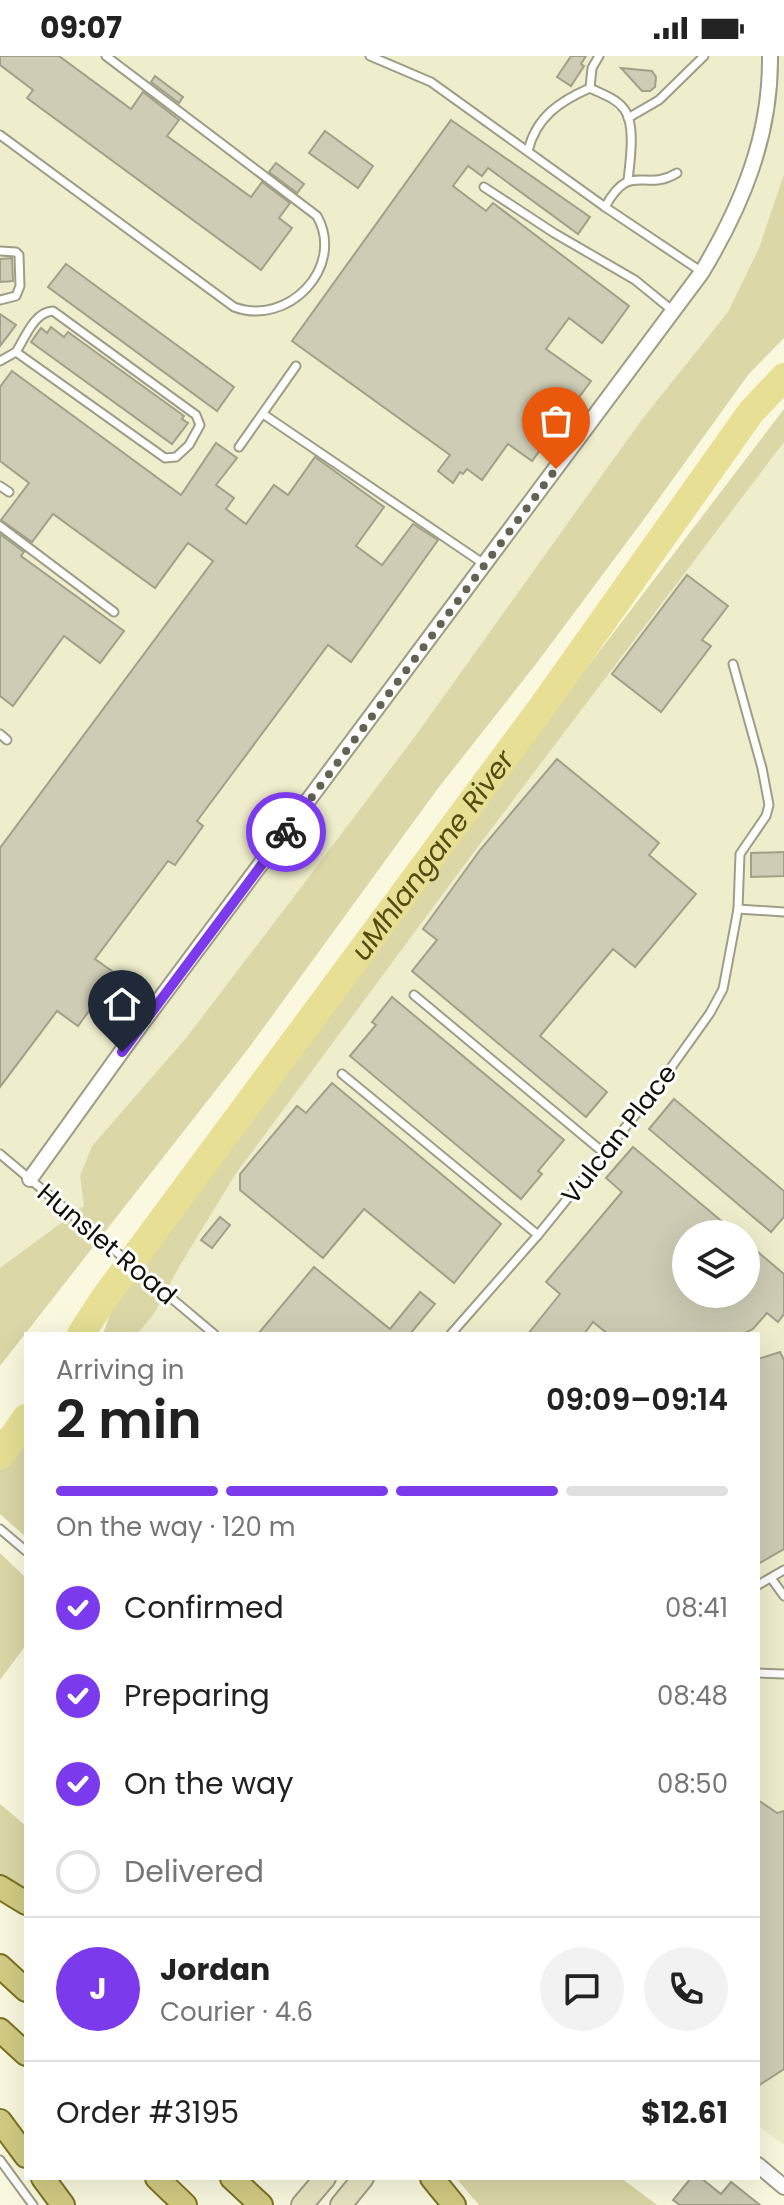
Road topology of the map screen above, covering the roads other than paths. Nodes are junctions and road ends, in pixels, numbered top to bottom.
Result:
1 (106, 56) edge
2 (370, 56) edge
3 (599, 56) edge
4 (704, 56) edge
5 (770, 56) edge
6 (590, 88) junction
7 (628, 118) junction
8 (0, 135) edge
9 (528, 151) junction
10 (677, 173) dead end
11 (628, 180) junction
12 (484, 187) dead end
13 (605, 207) junction
14 (0, 251) edge
15 (702, 272) junction
16 (0, 300) edge
17 (673, 311) junction
18 (16, 352) junction
19 (0, 361) edge
20 (296, 366) dead end
21 (263, 414) junction
22 (239, 447) dead end
23 (0, 486) edge
24 (9, 492) dead end
25 (0, 526) edge
26 (486, 565) junction
27 (114, 612) dead end
28 (733, 664) dead end
29 (0, 734) edge
30 (7, 740) dead end
31 (738, 909) junction
32 (784, 912) edge
33 (414, 995) dead end
34 (342, 1074) dead end
35 (604, 1153) junction
36 (0, 1154) edge
37 (30, 1179) junction
38 (538, 1235) junction
39 (212, 1332) edge
40 (453, 1332) edge
41 (0, 1529) edge
42 (24, 1549) edge
43 (784, 1570) edge
44 (771, 1578) junction
45 (760, 1584) edge
46 (784, 1596) edge
47 (760, 1673) edge
48 (784, 1674) edge
49 (0, 1887) edge
50 (24, 1902) edge
51 (0, 1966) edge
52 (24, 1988) edge
53 (0, 2030) edge
54 (24, 2052) edge
55 (0, 2121) edge
56 (24, 2153) edge
57 (0, 2160) edge
58 (760, 2167) edge
59 (44, 2180) edge
60 (159, 2180) edge
61 (234, 2180) edge
62 (323, 2180) edge
63 (361, 2180) edge
64 (434, 2180) edge
65 (784, 2187) edge
66 (258, 2202) edge
67 (33, 2205) edge
68 (63, 2205) edge
69 (185, 2205) edge
70 (302, 2205) edge
71 (341, 2205) edge
72 (454, 2205) edge

1 - 8 lane
2 - 9 lane
3 - 6 lane
4 - 7 lane
5 - 15 street
6 - 7 lane
6 - 9 lane
7 - 11 lane
9 - 13 lane
10 - 11 lane
11 - 13 lane
12 - 17 lane
13 - 15 lane
14 - 16 lane
15 - 17 street
17 - 26 street
18 - 18 lane
18 - 19 lane
20 - 21 lane
21 - 22 lane
21 - 26 lane
23 - 24 lane
25 - 27 lane
26 - 37 street
28 - 31 lane, Vulcan Place
29 - 30 lane
31 - 32 lane
31 - 35 lane, Vulcan Place
33 - 35 lane
34 - 38 lane
35 - 38 lane, Vulcan Place
36 - 37 lane, Hunslet Road
37 - 39 lane, Hunslet Road
38 - 40 lane, Vulcan Place
41 - 42 lane
43 - 44 lane
44 - 45 lane
44 - 46 lane
47 - 48 lane
49 - 50 main road
51 - 52 main road
53 - 54 main road
55 - 56 main road
57 - 67 lane
58 - 65 street
59 - 68 main road
60 - 69 main road
61 - 66 main road
62 - 70 main road
63 - 71 main road
64 - 72 main road

